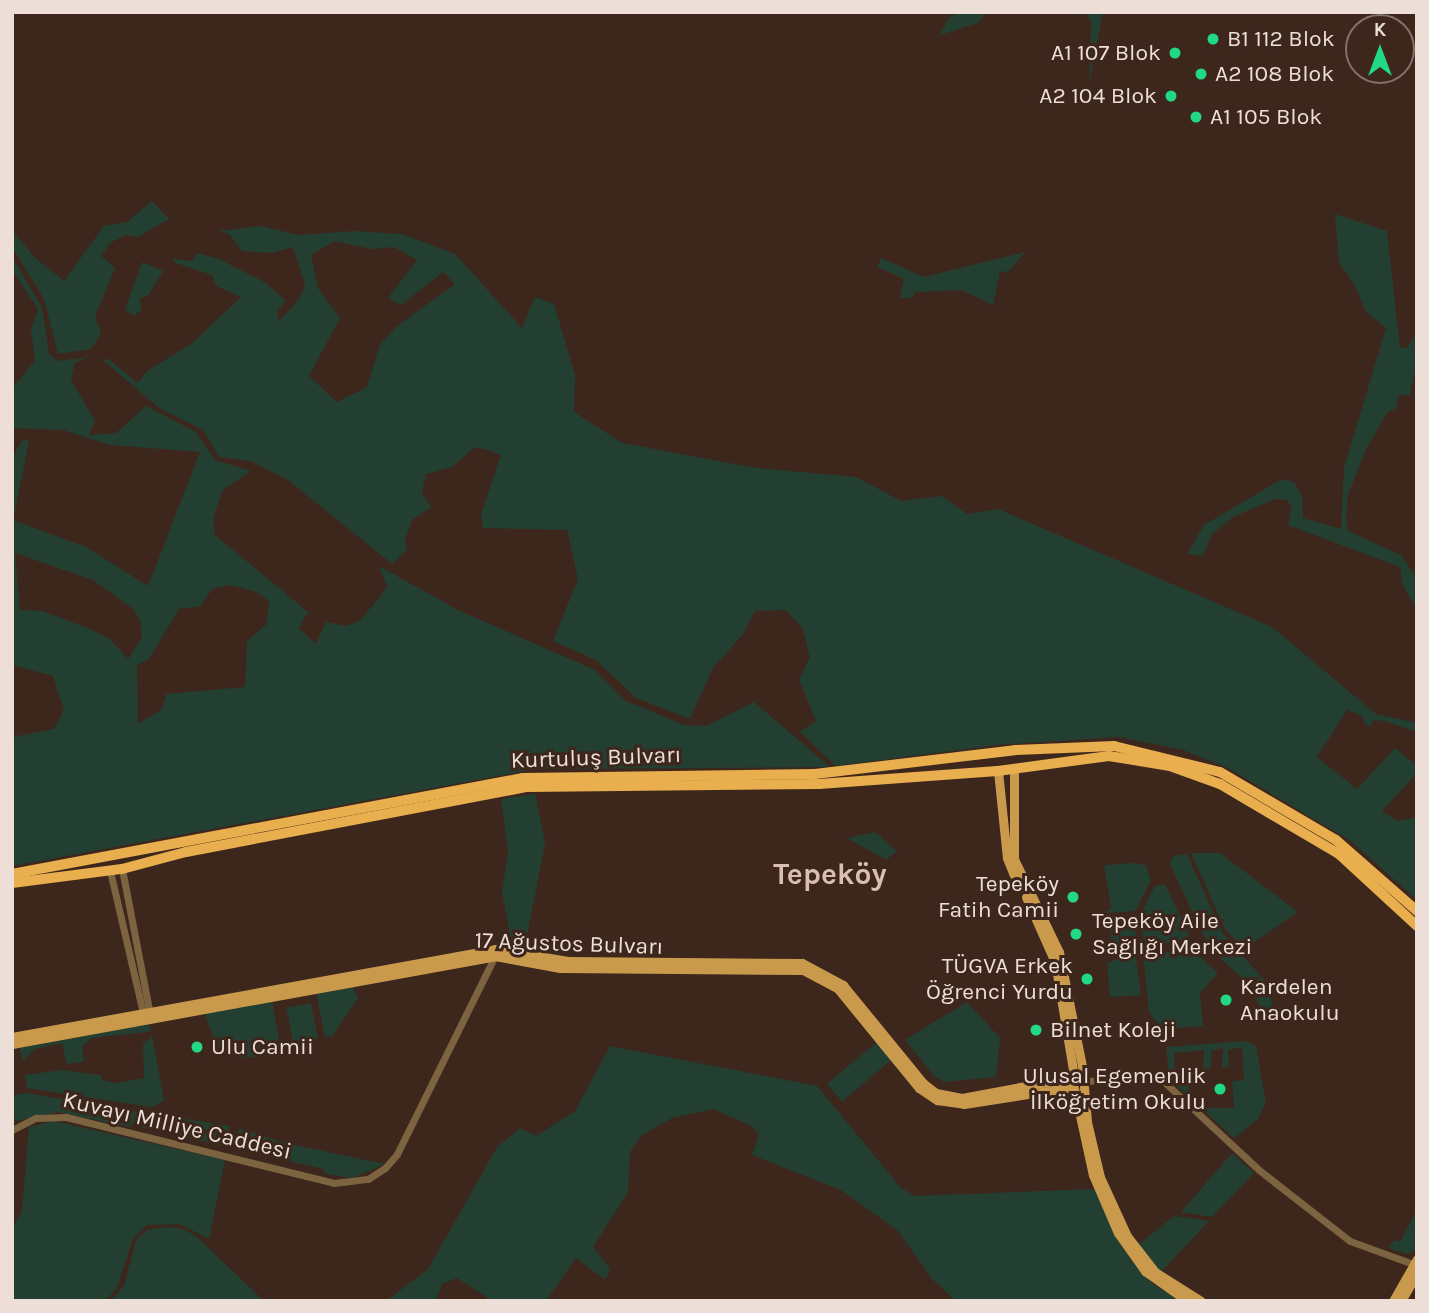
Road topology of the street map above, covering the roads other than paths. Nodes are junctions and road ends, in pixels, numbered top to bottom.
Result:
1 (1015, 750) junction
2 (997, 752) junction
3 (1014, 769) junction
4 (998, 771) junction
5 (113, 852) junction
6 (116, 870) junction
7 (12, 874) edge
8 (12, 883) edge
9 (1417, 911) edge
10 (1417, 926) edge
11 (496, 952) junction
12 (147, 1016) junction
13 (12, 1037) edge
14 (12, 1044) edge
15 (1078, 1082) junction
16 (12, 1129) edge
17 (1416, 1266) edge
18 (1187, 1301) edge
19 (1201, 1301) edge
20 (1393, 1301) edge
21 (1401, 1301) edge

1 - 2 highway, Kurtuluş Bulvarı
1 - 3 highway
1 - 9 highway
2 - 4 highway
2 - 5 highway, Kurtuluş Bulvarı
3 - 4 highway, Kurtuluş Bulvarı
3 - 10 highway
3 - 15 main road
4 - 6 highway, Kurtuluş Bulvarı
4 - 15 main road
5 - 6 highway
5 - 6 highway
5 - 7 highway, Kurtuluş Bulvarı
6 - 8 highway, Kurtuluş Bulvarı
6 - 12 street
6 - 12 street
11 - 12 main road, 17 Ağustos Bulvarı
11 - 15 main road, 17 Ağustos Bulvarı
11 - 16 street, Kuvayı Milliye Caddesi
12 - 13 main road, 17 Ağustos Bulvarı
12 - 14 main road, 17 Ağustos Bulvarı
15 - 17 street
15 - 18 main road
15 - 19 main road
17 - 20 main road
17 - 21 main road

